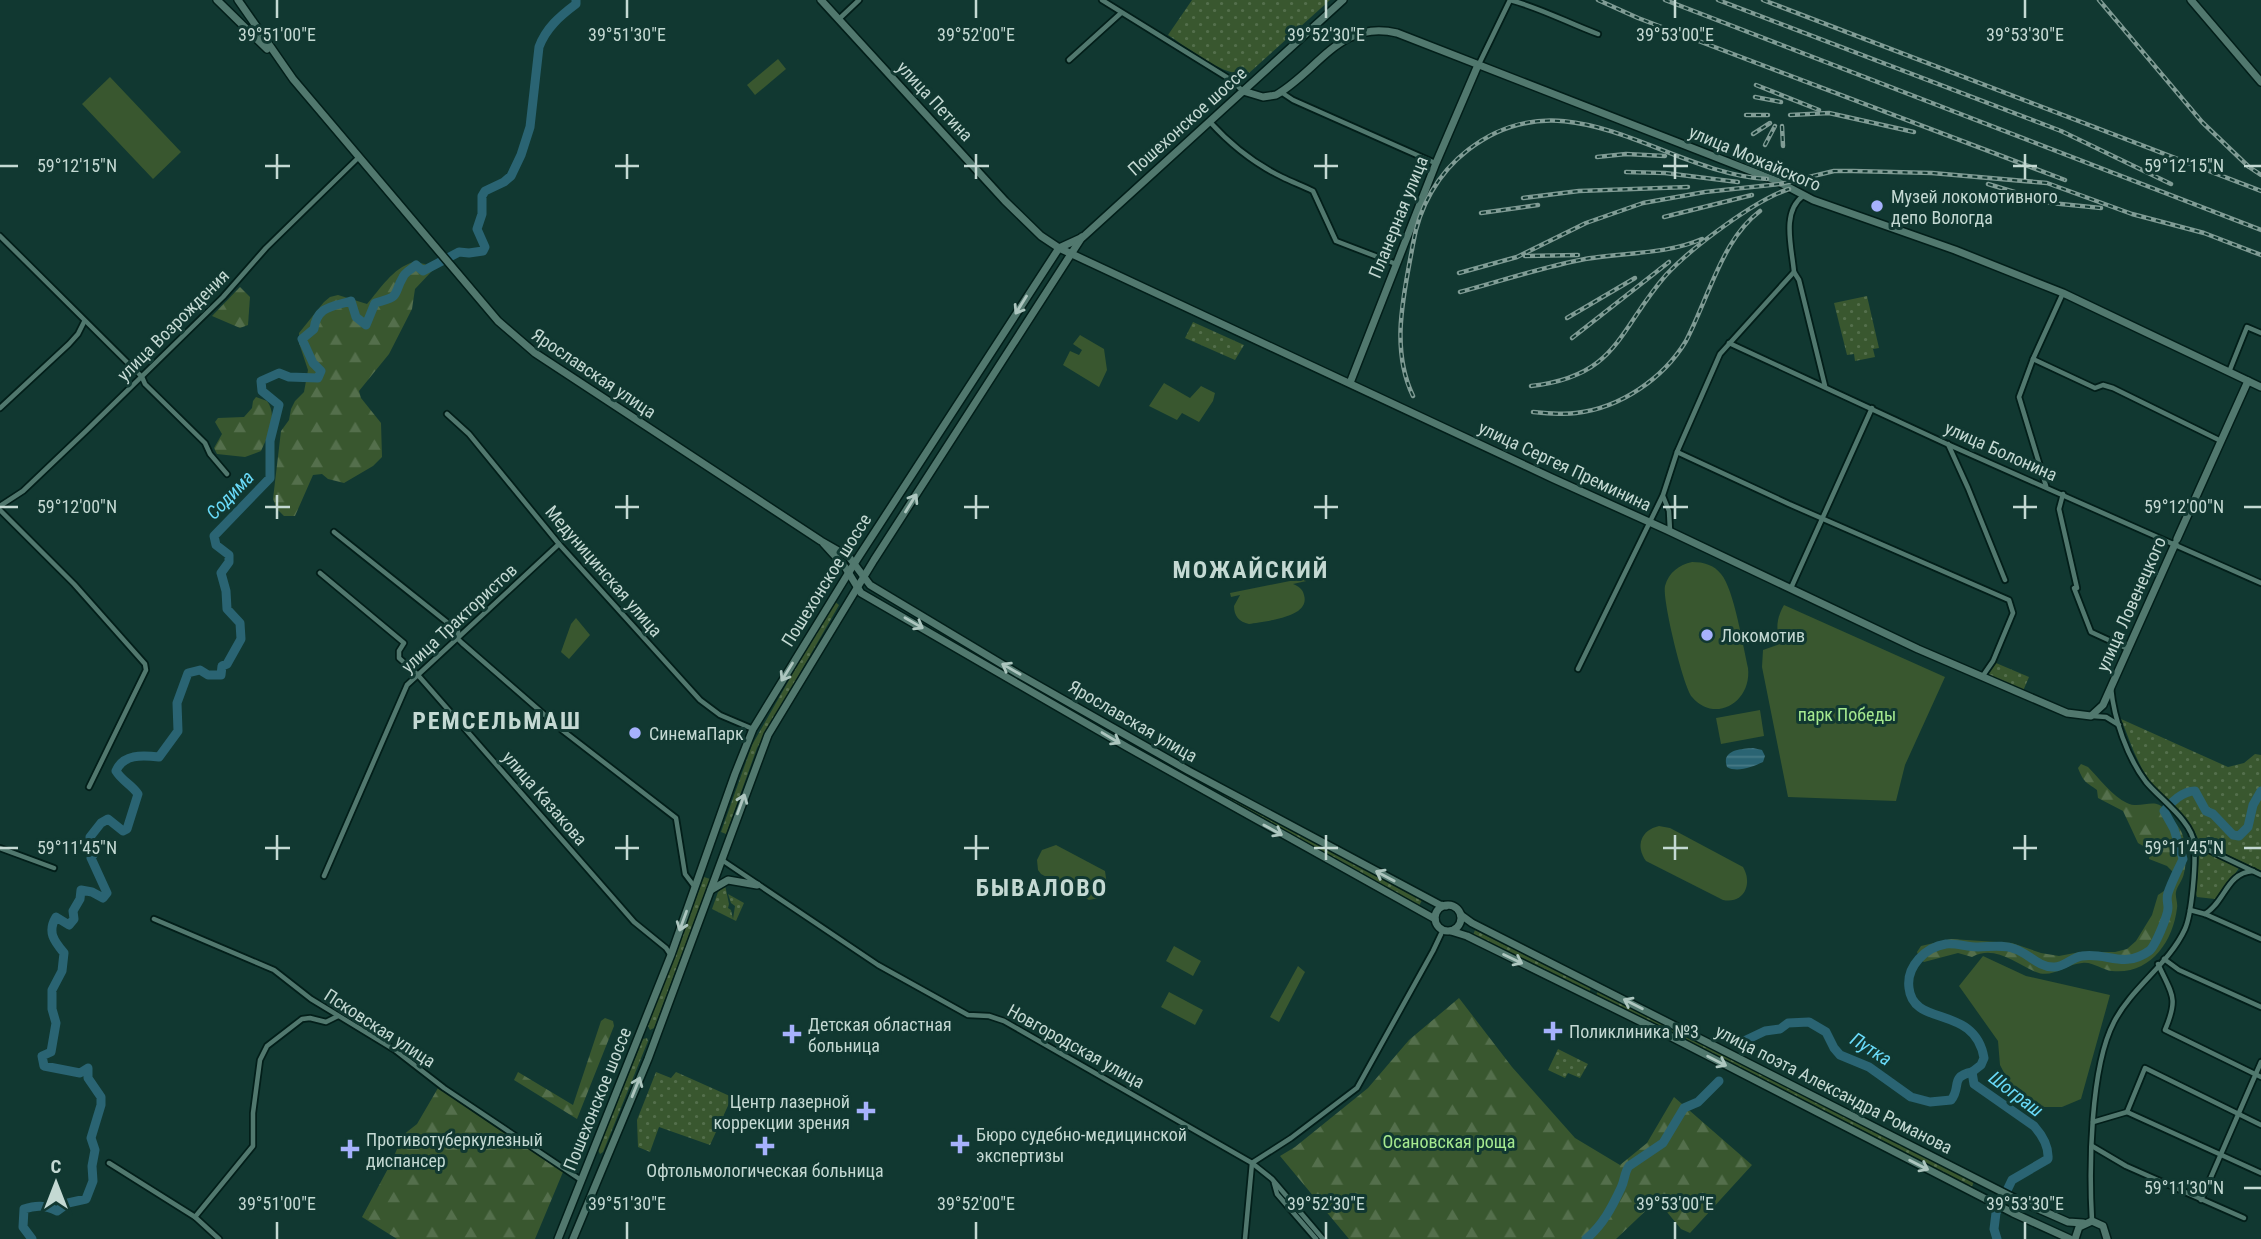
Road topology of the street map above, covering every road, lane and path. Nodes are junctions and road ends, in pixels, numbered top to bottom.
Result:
1 (239, 0) edge
2 (821, 0) edge
3 (859, 0) edge
4 (1102, 0) edge
5 (1343, 0) edge
6 (1510, 0) edge
7 (2191, 0) edge
8 (220, 3) edge
9 (1121, 13) junction
10 (839, 19) junction
11 (1598, 34) dead end
12 (277, 60) junction
13 (1069, 60) dead end
14 (1478, 65) junction
15 (2261, 82) edge
16 (1243, 91) junction
17 (1281, 92) junction
18 (1210, 122) junction
19 (359, 156) junction
20 (1436, 163) junction
21 (1803, 196) junction
22 (0, 236) edge
23 (1083, 237) junction
24 (1059, 248) junction
25 (1072, 255) junction
26 (1396, 264) junction
27 (1794, 272) junction
28 (2063, 293) junction
29 (84, 322) junction
30 (2261, 333) edge
31 (1000, 338) junction
32 (1729, 343) junction
33 (1012, 345) junction
34 (2033, 359) junction
35 (2229, 372) junction
36 (142, 377) junction
37 (2248, 381) junction
38 (1350, 383) junction
39 (1825, 387) junction
40 (2261, 387) edge
41 (0, 408) edge
42 (1872, 408) junction
43 (447, 414) dead end
44 (2221, 441) junction
45 (1947, 443) junction
46 (1677, 452) junction
47 (227, 474) dead end
48 (2046, 486) junction
49 (2063, 494) junction
50 (1662, 495) junction
51 (0, 508) edge
52 (1823, 518) junction
53 (1650, 522) junction
54 (1670, 531) junction
55 (334, 533) dead end
56 (821, 541) junction
57 (2176, 541) junction
58 (867, 543) junction
59 (559, 544) junction
60 (880, 550) junction
61 (854, 564) junction
62 (320, 573) dead end
63 (848, 573) junction
64 (863, 578) junction
65 (2005, 580) dead end
66 (2261, 583) edge
67 (857, 587) junction
68 (1791, 588) junction
69 (833, 597) junction
70 (846, 606) junction
71 (457, 638) junction
72 (2128, 649) junction
73 (978, 650) junction
74 (972, 657) junction
75 (1578, 668) dead end
76 (417, 674) junction
77 (1982, 677) junction
78 (2111, 687) junction
79 (2091, 716) junction
80 (2120, 726) junction
81 (753, 729) junction
82 (89, 787) dead end
83 (715, 828) junction
84 (731, 832) junction
85 (2194, 844) junction
86 (0, 848) edge
87 (707, 853) junction
88 (721, 859) junction
89 (54, 868) dead end
90 (2253, 872) junction
91 (2261, 875) edge
92 (324, 876) dead end
93 (698, 878) junction
94 (713, 881) junction
95 (757, 884) junction
96 (695, 887) junction
97 (710, 891) junction
98 (1446, 905) junction
99 (2190, 910) junction
100 (2205, 914) junction
101 (1461, 915) junction
102 (153, 919) dead end
103 (1435, 919) junction
104 (1451, 931) junction
105 (1441, 934) dead end
106 (2261, 939) edge
107 (671, 955) junction
108 (2164, 959) junction
109 (2158, 964) junction
110 (2261, 1007) edge
111 (339, 1016) junction
112 (640, 1032) junction
113 (655, 1039) junction
114 (2261, 1062) edge
115 (2258, 1076) edge
116 (2127, 1112) junction
117 (2238, 1115) junction
118 (2093, 1122) junction
119 (2261, 1125) edge
120 (2092, 1146) junction
121 (592, 1153) junction
122 (2221, 1155) junction
123 (608, 1159) junction
124 (109, 1163) dead end
125 (1252, 1163) junction
126 (2261, 1173) edge
127 (1272, 1179) junction
128 (582, 1180) junction
129 (2201, 1200) junction
130 (195, 1217) junction
131 (2244, 1218) dead end
132 (2092, 1221) junction
133 (2083, 1223) junction
134 (2107, 1236) edge
135 (219, 1239) edge
136 (558, 1239) edge
137 (573, 1239) edge
138 (1245, 1239) edge
139 (1316, 1239) edge
140 (1323, 1239) edge
141 (2070, 1239) edge
142 (2076, 1239) edge
143 (2113, 1239) edge

1 - 8 main road
1 - 12 main road, Ярославская улица
2 - 10 main road, улица Петина
3 - 10 street
4 - 9 street
5 - 16 main road, Пошехонское шоссе
6 - 11 street
6 - 14 street
7 - 15 main road
8 - 12 main road, Ярославская улица
9 - 13 street
9 - 16 street
10 - 24 main road, улица Петина
12 - 19 main road, Ярославская улица
14 - 17 main road, улица Можайского
14 - 20 main road, Планерная улица
14 - 21 main road, улица Можайского
16 - 17 main road
16 - 18 main road, Пошехонское шоссе
17 - 20 street
18 - 23 main road, Пошехонское шоссе
18 - 26 street
19 - 36 street, улица Возрождения
19 - 56 main road, Ярославская улица
20 - 26 main road, Планерная улица
21 - 27 street
21 - 28 main road, улица Можайского
22 - 29 street
23 - 24 main road, Пошехонское шоссе
23 - 25 main road, Пошехонское шоссе
24 - 25 main road
24 -> 31 main road, Пошехонское шоссе
25 - 33 main road, Пошехонское шоссе
25 - 38 main road, улица Сергея Преминина
26 - 38 main road, Планерная улица
27 - 32 street
27 - 39 street
28 - 34 street
28 - 35 main road, улица Можайского
29 - 36 street
29 - 41 street
30 - 35 street
31 - 33 main road
31 - 58 main road, Пошехонское шоссе
32 - 39 street, улица Болонина
32 - 46 street
60 -> 33 main road, Пошехонское шоссе
34 - 44 street
34 - 48 street
35 - 37 main road, улица Можайского
36 - 47 street
36 - 51 street, улица Возрождения
37 - 40 main road, улица Можайского
37 - 44 main road, улица Ловенецкого
38 - 53 main road, улица Сергея Преминина
39 - 42 street, улица Болонина
42 - 45 street, улица Болонина
42 - 52 street
43 - 59 street, Медуницинская улица
44 - 57 main road, улица Ловенецкого
45 - 48 street, улица Болонина
45 - 65 street
46 - 50 street
46 - 52 street
48 - 49 street, улица Болонина
49 - 57 street, улица Болонина
49 - 72 street
50 - 53 street
50 - 54 street
51 - 82 street
52 - 68 street
52 - 77 street
53 - 54 main road, улица Сергея Преминина
53 - 75 street
54 - 68 main road, улица Сергея Преминина
55 - 71 street
56 - 61 main road, Ярославская улица
56 - 63 main road, Ярославская улица
57 - 66 street, улица Болонина
57 - 72 main road, улица Ловенецкого
58 - 60 main road
58 - 61 main road, Пошехонское шоссе
59 - 71 street, улица Трактористов
59 - 81 street, Медуницинская улица
60 - 64 main road, Пошехонское шоссе
61 - 63 main road, Пошехонское шоссе
61 - 64 main road, Ярославская улица
62 - 76 street, улица Казакова
63 - 67 main road, Ярославская улица
63 - 69 main road, Пошехонское шоссе
64 - 67 main road, Пошехонское шоссе
64 - 73 main road, Ярославская улица
67 - 70 main road, Пошехонское шоссе
67 -> 74 main road, Ярославская улица
68 - 77 main road, улица Сергея Преминина
69 - 70 main road
69 -> 81 main road, Пошехонское шоссе
84 -> 70 main road, Пошехонское шоссе
71 - 76 street, улица Трактористов
71 - 96 street
72 - 78 main road, улица Ловенецкого
73 - 74 main road
98 -> 73 main road, Ярославская улица
74 -> 103 main road, Ярославская улица
76 - 92 street, улица Трактористов
76 - 107 street, улица Казакова
77 - 79 main road, улица Сергея Преминина
78 - 79 main road
78 - 80 street
79 - 80 street
80 - 85 street
81 - 83 main road, Пошехонское шоссе
83 - 84 main road
83 - 87 main road, Пошехонское шоссе
84 - 88 main road, Пошехонское шоссе
85 - 90 street
85 - 99 street
86 - 89 street
87 - 88 main road
87 - 93 main road, Пошехонское шоссе
88 - 94 main road, Пошехонское шоссе
88 - 95 street, Новгородская улица
90 - 91 street
90 - 100 street
93 - 94 main road
93 - 96 main road, Пошехонское шоссе
94 - 97 main road, Пошехонское шоссе
95 - 97 main road
95 - 125 street, Новгородская улица
96 -> 107 main road, Пошехонское шоссе
97 - 113 main road, Пошехонское шоссе
98 - 101 main road
98 - 103 main road
99 - 100 street
99 - 108 street
100 - 106 street
101 - 104 main road
133 -> 101 main road, улица поэта Александра Романова
102 - 111 street, Псковская улица
103 - 104 main road
104 -> 141 main road, улица поэта Александра Романова
105 - 125 street
107 - 112 main road, Пошехонское шоссе
108 - 109 street
108 - 110 street
109 - 115 street
109 - 118 street
111 - 128 street, Псковская улица
111 - 130 street
112 - 113 main road
112 - 121 main road, Пошехонское шоссе
123 -> 113 main road, Пошехонское шоссе
114 - 115 street
115 - 117 street
116 - 117 street
116 - 118 street
116 - 122 street
117 - 119 street
117 - 122 street
118 - 120 street
120 - 129 street
120 - 132 street
121 - 123 main road
121 - 128 main road, Пошехонское шоссе
122 - 126 street
122 - 129 street
123 - 137 main road, Пошехонское шоссе
124 - 130 street
125 - 127 street, Новгородская улица
125 - 138 street
127 - 139 street, Новгородская улица
127 - 140 street, Новгородская улица
128 - 136 main road, Пошехонское шоссе
129 - 131 street
130 - 135 street
132 - 133 main road
132 - 134 main road
133 - 142 main road
134 - 143 main road

